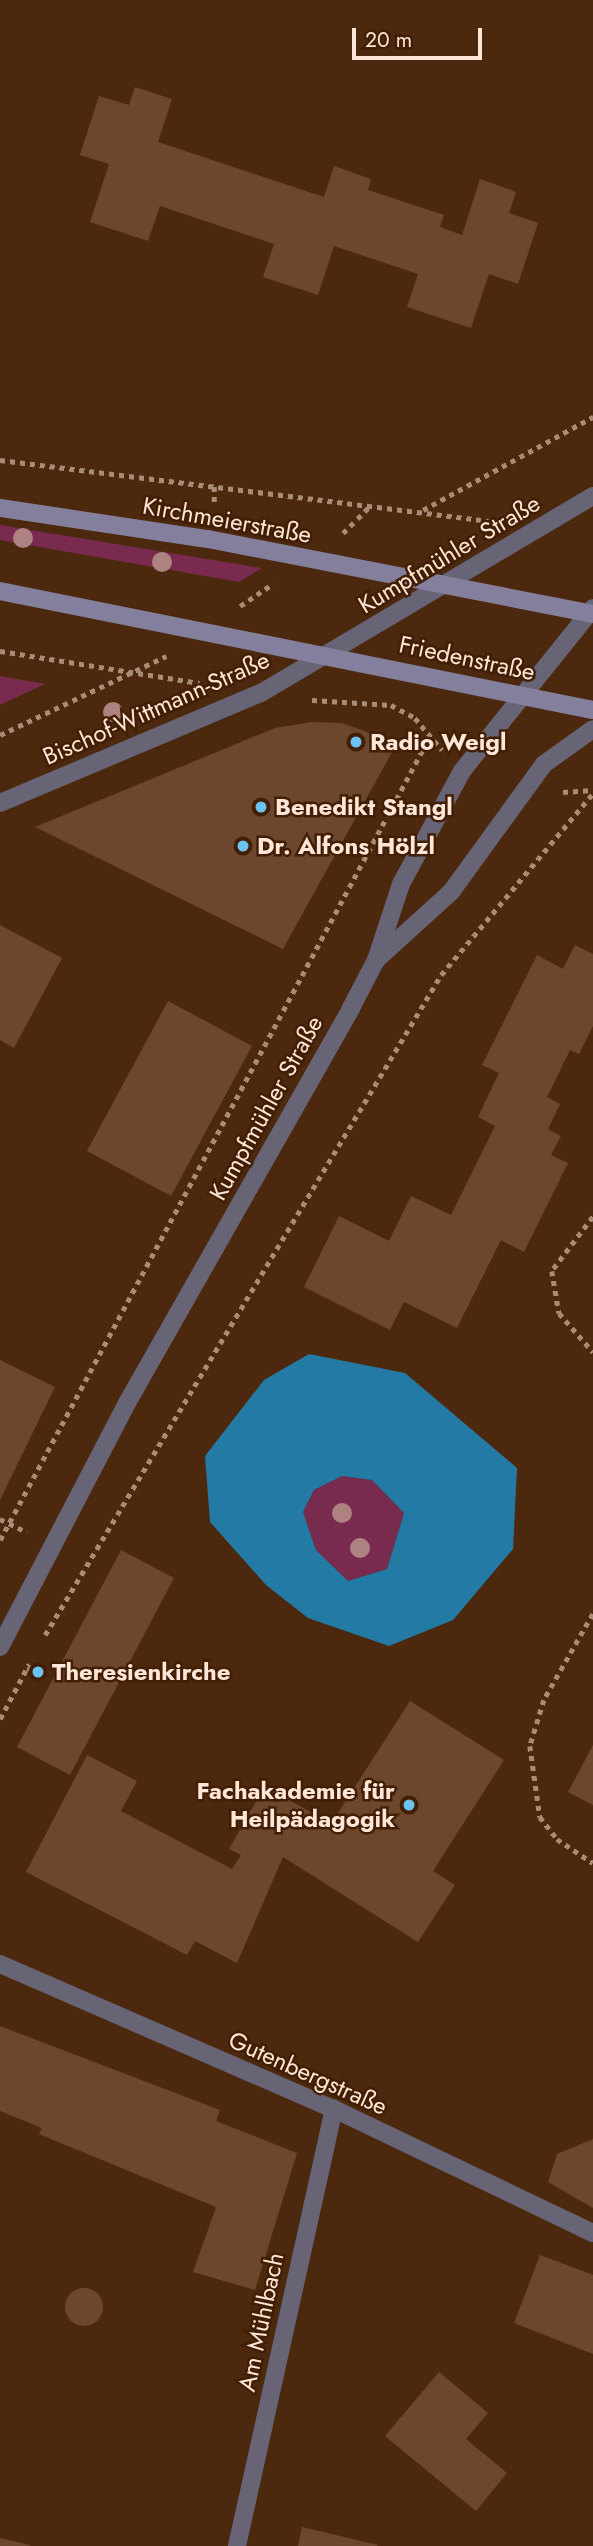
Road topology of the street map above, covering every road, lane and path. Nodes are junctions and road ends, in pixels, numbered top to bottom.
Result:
1 (593, 417) edge
2 (0, 460) edge
3 (214, 486) junction
4 (593, 496) edge
5 (214, 502) dead end
6 (0, 508) edge
7 (444, 585) junction
8 (0, 591) edge
9 (591, 612) edge
10 (330, 654) junction
11 (520, 695) junction
12 (593, 710) edge
13 (593, 729) edge
14 (429, 738) dead end
15 (593, 793) edge
16 (0, 803) edge
17 (376, 960) junction
18 (593, 1217) edge
19 (593, 1352) edge
20 (0, 1540) edge
21 (593, 1614) edge
22 (39, 1646) dead end
23 (0, 1647) edge
24 (33, 1657) dead end
25 (27, 1668) junction
26 (38, 1672) dead end
27 (0, 1719) edge
28 (593, 1863) edge
29 (0, 1964) edge
30 (334, 2109) junction
31 (593, 2233) edge
32 (237, 2546) edge

1 - 3 path
2 - 3 path
3 - 5 path
4 - 7 street, Kumpfmühler Straße
6 - 7 main road, Kirchmeierstraße
7 - 9 main road
7 - 10 street, Kumpfmühler Straße
8 - 10 main road
9 - 11 street, Kumpfmühler Straße
10 - 11 main road, Friedenstraße
10 - 16 street, Bischof-Wittmann-Straße
11 - 12 main road, Friedenstraße
11 - 17 street, Kumpfmühler Straße
13 - 17 street
14 - 20 path
15 - 22 path
17 - 23 street, Kumpfmühler Straße
18 - 19 path
21 - 28 path
24 - 25 path
25 - 26 path
25 - 27 path
29 - 30 street, Gutenbergstraße
30 - 31 street, Gutenbergstraße
30 - 32 street, Am Mühlbach

